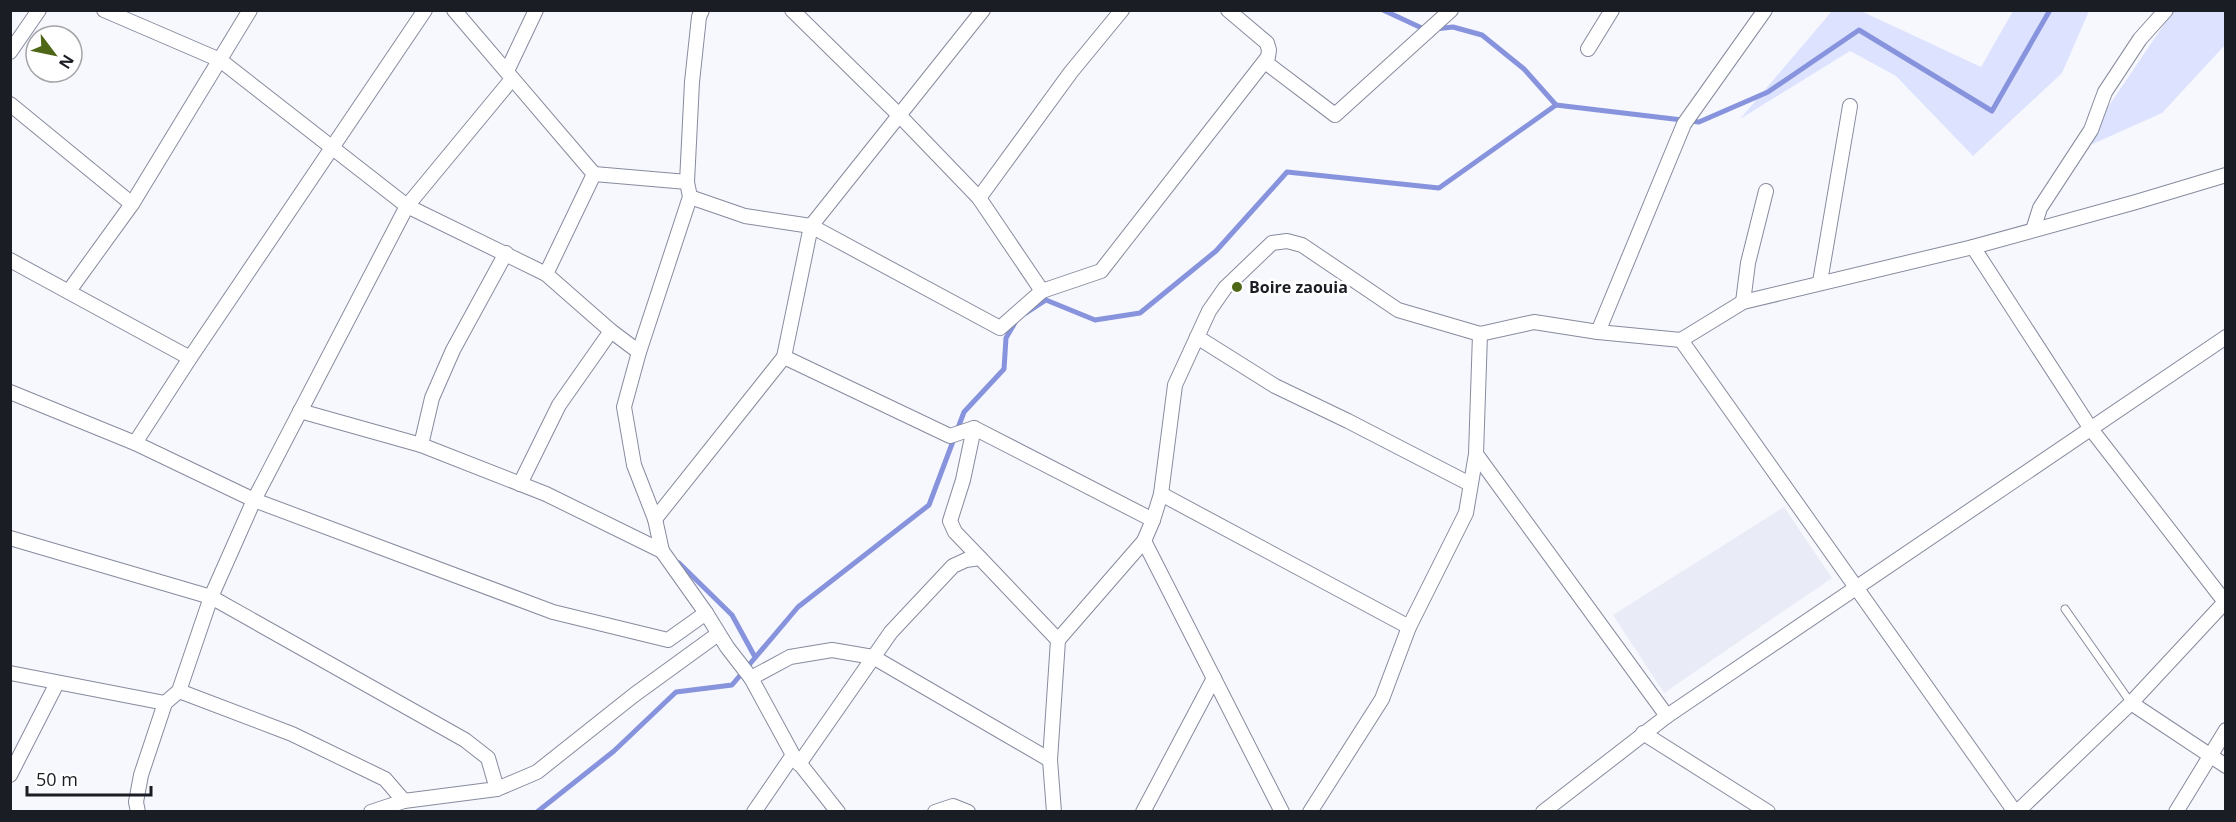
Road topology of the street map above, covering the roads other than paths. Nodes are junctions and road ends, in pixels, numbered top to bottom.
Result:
1 (104, 10) edge
2 (250, 10) edge
3 (425, 10) edge
4 (454, 10) edge
5 (536, 10) edge
6 (792, 10) edge
7 (983, 10) edge
8 (1122, 10) edge
9 (1228, 10) edge
10 (1451, 10) edge
11 (1612, 10) edge
12 (1765, 10) edge
13 (2166, 10) edge
14 (38, 11) edge
15 (696, 13) edge
16 (1588, 48) dead end
17 (10, 52) edge
18 (220, 60) junction
19 (1265, 62) junction
20 (509, 75) junction
21 (10, 104) edge
22 (1850, 106) dead end
23 (900, 116) junction
24 (333, 148) junction
25 (594, 174) junction
26 (2226, 175) edge
27 (687, 182) junction
28 (1766, 191) dead end
29 (690, 197) junction
30 (979, 198) junction
31 (132, 204) junction
32 (407, 206) junction
33 (811, 226) junction
34 (2033, 230) junction
35 (1973, 247) junction
36 (506, 253) junction
37 (10, 260) edge
38 (546, 274) junction
39 (1820, 282) junction
40 (69, 291) junction
41 (1042, 291) junction
42 (1743, 302) junction
43 (611, 331) junction
44 (1598, 332) junction
45 (1480, 334) junction
46 (1197, 337) junction
47 (2226, 337) edge
48 (1682, 340) junction
49 (639, 352) junction
50 (784, 357) junction
51 (190, 358) junction
52 (10, 392) edge
53 (300, 411) junction
54 (974, 428) junction
55 (2091, 429) junction
56 (135, 443) junction
57 (421, 445) junction
58 (1476, 454) junction
59 (520, 484) junction
60 (1470, 484) junction
61 (1161, 494) junction
62 (254, 500) junction
63 (655, 519) junction
64 (1153, 520) junction
65 (10, 538) edge
66 (1144, 541) junction
67 (662, 551) junction
68 (980, 558) junction
69 (1856, 587) junction
70 (211, 597) junction
71 (2065, 609) dead end
72 (706, 613) junction
73 (1410, 627) junction
74 (718, 634) junction
75 (1058, 640) junction
76 (873, 657) junction
77 (10, 673) edge
78 (750, 678) junction
79 (1214, 678) junction
80 (57, 683) junction
81 (179, 690) junction
82 (165, 703) junction
83 (2131, 704) junction
84 (1667, 716) junction
85 (2226, 730) edge
86 (1643, 733) junction
87 (2209, 756) junction
88 (796, 760) junction
89 (1050, 760) junction
90 (2226, 766) edge
91 (10, 775) edge
92 (497, 789) junction
93 (404, 801) junction
94 (138, 812) edge
95 (371, 812) edge
96 (754, 812) edge
97 (838, 812) edge
98 (935, 812) edge
99 (968, 812) edge
100 (1054, 812) edge
101 (1143, 812) edge
102 (1282, 812) edge
103 (1310, 812) edge
104 (1543, 812) edge
105 (1768, 812) edge
106 (2016, 812) edge
107 (2176, 812) edge

1 - 18 street
2 - 18 street
3 - 24 street
4 - 20 street
5 - 20 street
6 - 23 street
7 - 23 street
8 - 30 street
9 - 19 street
10 - 19 street
11 - 16 street
12 - 44 street
13 - 34 street
14 - 17 street
15 - 27 street
18 - 24 street
18 - 31 street
19 - 41 street
20 - 25 street
20 - 32 street
21 - 31 street
22 - 39 street
23 - 30 street
23 - 33 street
24 - 32 street
24 - 51 street
25 - 27 street
25 - 38 street
26 - 34 street
27 - 29 street
28 - 42 street
29 - 33 street
29 - 49 street
30 - 41 street
31 - 40 street
32 - 36 street
32 - 53 street
33 - 41 street
33 - 50 street
34 - 35 street
35 - 39 street
35 - 55 street
36 - 38 street
36 - 57 street
37 - 40 street
38 - 43 street
39 - 42 street
40 - 51 street
42 - 48 street
43 - 49 street
43 - 59 street
44 - 45 street
44 - 48 street
45 - 46 street
45 - 58 street
46 - 60 street
46 - 61 street
47 - 55 street
48 - 69 street
49 - 63 street
50 - 54 street
50 - 63 street
51 - 56 street
52 - 56 street
53 - 57 street
53 - 62 street
54 - 64 street
54 - 68 street
55 - 69 street
55 - 83 street
56 - 62 street
57 - 59 street
58 - 60 street
58 - 84 street
59 - 67 street
60 - 73 street
61 - 64 street
61 - 73 street
62 - 70 street
62 - 72 street
63 - 67 street
64 - 66 street
65 - 70 street
66 - 75 street
66 - 79 street
67 - 72 street
68 - 75 street
68 - 76 street
69 - 84 street
69 - 106 street
70 - 81 street
70 - 92 street
71 - 83 lane
72 - 74 street
73 - 103 street
74 - 78 street
74 - 92 street
75 - 89 street
76 - 78 street
76 - 88 street
76 - 89 street
77 - 80 street
78 - 88 street
79 - 101 street
79 - 102 street
80 - 82 street
80 - 91 street
81 - 82 street
81 - 93 street
82 - 94 street
83 - 87 street
83 - 106 street
84 - 86 street
85 - 87 street
86 - 104 street
86 - 105 street
87 - 90 street
87 - 107 street
88 - 96 street
88 - 97 street
89 - 100 street
92 - 93 street
93 - 95 street
98 - 99 street

